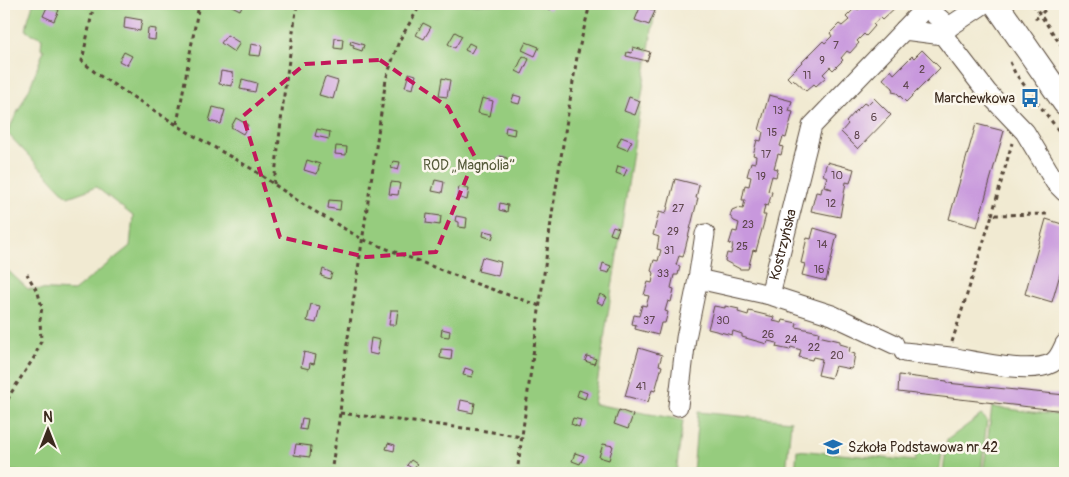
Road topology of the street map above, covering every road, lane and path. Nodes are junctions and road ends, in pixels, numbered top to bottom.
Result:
1 (94, 4) edge
2 (199, 4) edge
3 (297, 4) edge
4 (421, 4) edge
5 (590, 4) edge
6 (989, 4) edge
7 (1033, 4) edge
8 (1051, 4) edge
9 (1042, 13) dead end
10 (904, 30) junction
11 (946, 31) junction
12 (1065, 51) edge
13 (1065, 103) edge
14 (1018, 123) junction
15 (177, 124) junction
16 (274, 184) junction
17 (1065, 192) edge
18 (1047, 214) dead end
19 (992, 215) junction
20 (705, 234) dead end
21 (362, 239) junction
22 (27, 274) dead end
23 (698, 279) junction
24 (770, 294) junction
25 (540, 306) junction
26 (1065, 344) edge
27 (948, 357) junction
28 (678, 406) dead end
29 (4, 407) edge
30 (340, 413) junction
31 (522, 437) junction
32 (4, 465) edge
33 (7, 473) edge
34 (331, 473) edge
35 (517, 473) edge

1 - 15 path
2 - 15 path
3 - 16 path
4 - 21 path
5 - 25 path
6 - 11 street
6 - 13 street
7 - 12 path
8 - 9 path
10 - 11 street
10 - 11 street, Kostrzyńska
10 - 24 street, Kostrzyńska
11 - 14 street
14 - 17 street
14 - 19 path
15 - 16 path
16 - 21 path
18 - 19 path
19 - 27 path
20 - 23 street
21 - 25 path
21 - 30 path
22 - 29 path
23 - 24 street, Kostrzyńska
23 - 28 street
24 - 27 street
25 - 31 path
26 - 27 street
30 - 31 path
30 - 34 path
31 - 35 path
32 - 33 path

